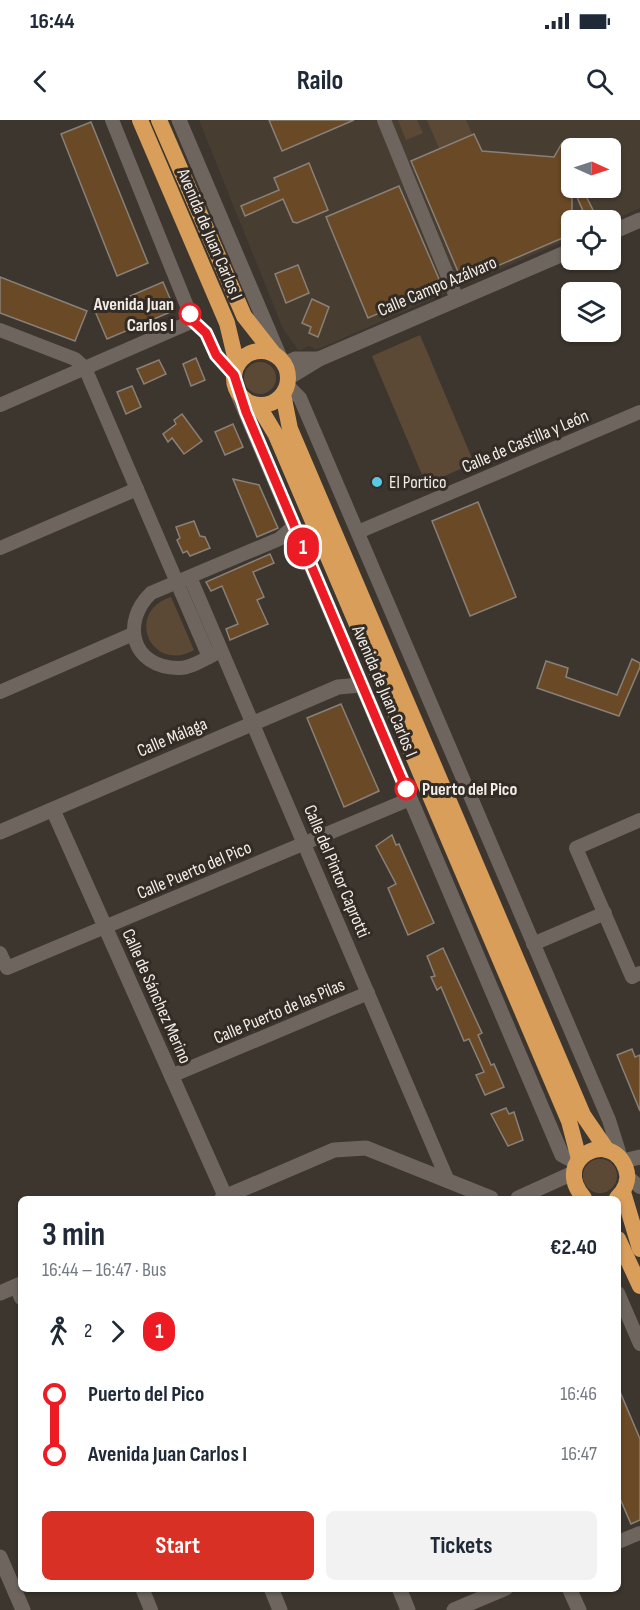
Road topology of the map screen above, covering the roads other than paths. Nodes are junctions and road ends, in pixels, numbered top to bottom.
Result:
1 (112, 120) edge
2 (140, 120) edge
3 (159, 120) edge
4 (179, 120) edge
5 (384, 120) edge
6 (640, 220) edge
7 (621, 228) edge
8 (561, 255) edge
9 (457, 299) junction
10 (193, 321) junction
11 (0, 330) edge
12 (85, 368) junction
13 (283, 372) junction
14 (236, 377) junction
15 (0, 405) edge
16 (258, 405) junction
17 (640, 412) edge
18 (137, 489) junction
19 (358, 532) junction
20 (297, 533) junction
21 (0, 548) edge
22 (183, 579) junction
23 (133, 634) junction
24 (216, 654) junction
25 (361, 685) junction
26 (0, 692) edge
27 (253, 724) junction
28 (410, 799) junction
29 (53, 810) junction
30 (640, 820) edge
31 (0, 832) edge
32 (304, 843) junction
33 (605, 913) junction
34 (105, 927) junction
35 (533, 944) junction
36 (0, 953) edge
37 (640, 973) edge
38 (368, 993) junction
39 (171, 1076) junction
40 (640, 1157) edge
41 (576, 1165) junction
42 (625, 1174) edge
43 (455, 1188) edge
44 (223, 1196) edge
45 (229, 1196) edge
46 (484, 1196) edge
47 (522, 1196) edge
48 (580, 1196) edge
49 (621, 1245) edge
50 (640, 1249) edge
51 (640, 1286) edge
52 (18, 1290) edge
53 (0, 1293) edge
54 (621, 1300) edge
55 (640, 1344) edge
56 (640, 1533) edge
57 (621, 1541) edge
58 (0, 1557) edge
59 (144, 1592) edge
60 (273, 1592) edge
61 (401, 1592) edge
62 (497, 1592) edge
63 (572, 1592) edge
64 (23, 1610) edge
65 (152, 1610) edge
66 (280, 1610) edge
67 (408, 1610) edge
68 (454, 1610) edge
69 (579, 1610) edge

1 - 10 street
2 - 14 highway, Avenida de Juan Carlos I
3 - 13 highway, Avenida de Juan Carlos I
4 - 13 street, Avenida de Juan Carlos I
5 - 9 street
6 - 7 street
8 - 9 street, Calle Campo Azálvaro
9 - 13 street, Calle Campo Azálvaro
10 - 12 street
10 - 14 street
11 - 12 street
12 - 15 street
12 - 18 street, Calle del Pintor Caprotti
13 - 14 highway
13 - 16 highway
13 - 19 street, Avenida de Juan Carlos I
13 - 42 highway, Avenida de Juan Carlos I
14 - 16 highway
14 - 20 street, Avenida de Juan Carlos I
16 - 41 highway, Avenida de Juan Carlos I
17 - 19 street, Calle de Castilla y León
18 - 21 street
18 - 22 street, Calle del Pintor Caprotti
19 - 35 street, Avenida de Juan Carlos I
20 - 22 street
20 - 25 street, Avenida de Juan Carlos I
22 - 23 street
22 - 24 street, Calle del Pintor Caprotti
23 - 24 street
23 - 26 street
24 - 27 street, Calle del Pintor Caprotti
25 - 27 street, Calle Málaga
25 - 28 street, Avenida de Juan Carlos I
27 - 29 street, Calle Málaga
27 - 32 street, Calle del Pintor Caprotti
28 - 32 street, Calle Puerto del Pico
28 - 41 street, Avenida de Juan Carlos I
29 - 31 street, Calle Málaga
29 - 34 street, Calle de Sánchez Merino
30 - 33 street
32 - 34 street, Calle Puerto del Pico
32 - 38 street, Calle del Pintor Caprotti
33 - 35 street
33 - 37 street
34 - 36 street, Calle Puerto del Pico
34 - 39 street, Calle de Sánchez Merino
35 - 42 street, Avenida de Juan Carlos I
38 - 39 street, Calle Puerto de las Pilas
38 - 43 street, Calle del Pintor Caprotti
39 - 44 street, Calle de Sánchez Merino
40 - 42 street
41 - 42 highway
41 - 47 street
41 - 48 highway
42 - 50 highway, Avenida de Juan Carlos I
43 - 45 street
43 - 46 street
49 - 51 highway
52 - 53 street
54 - 55 street
56 - 57 street
58 - 64 street
59 - 65 street
60 - 66 street
61 - 67 street
62 - 68 street
63 - 69 street

